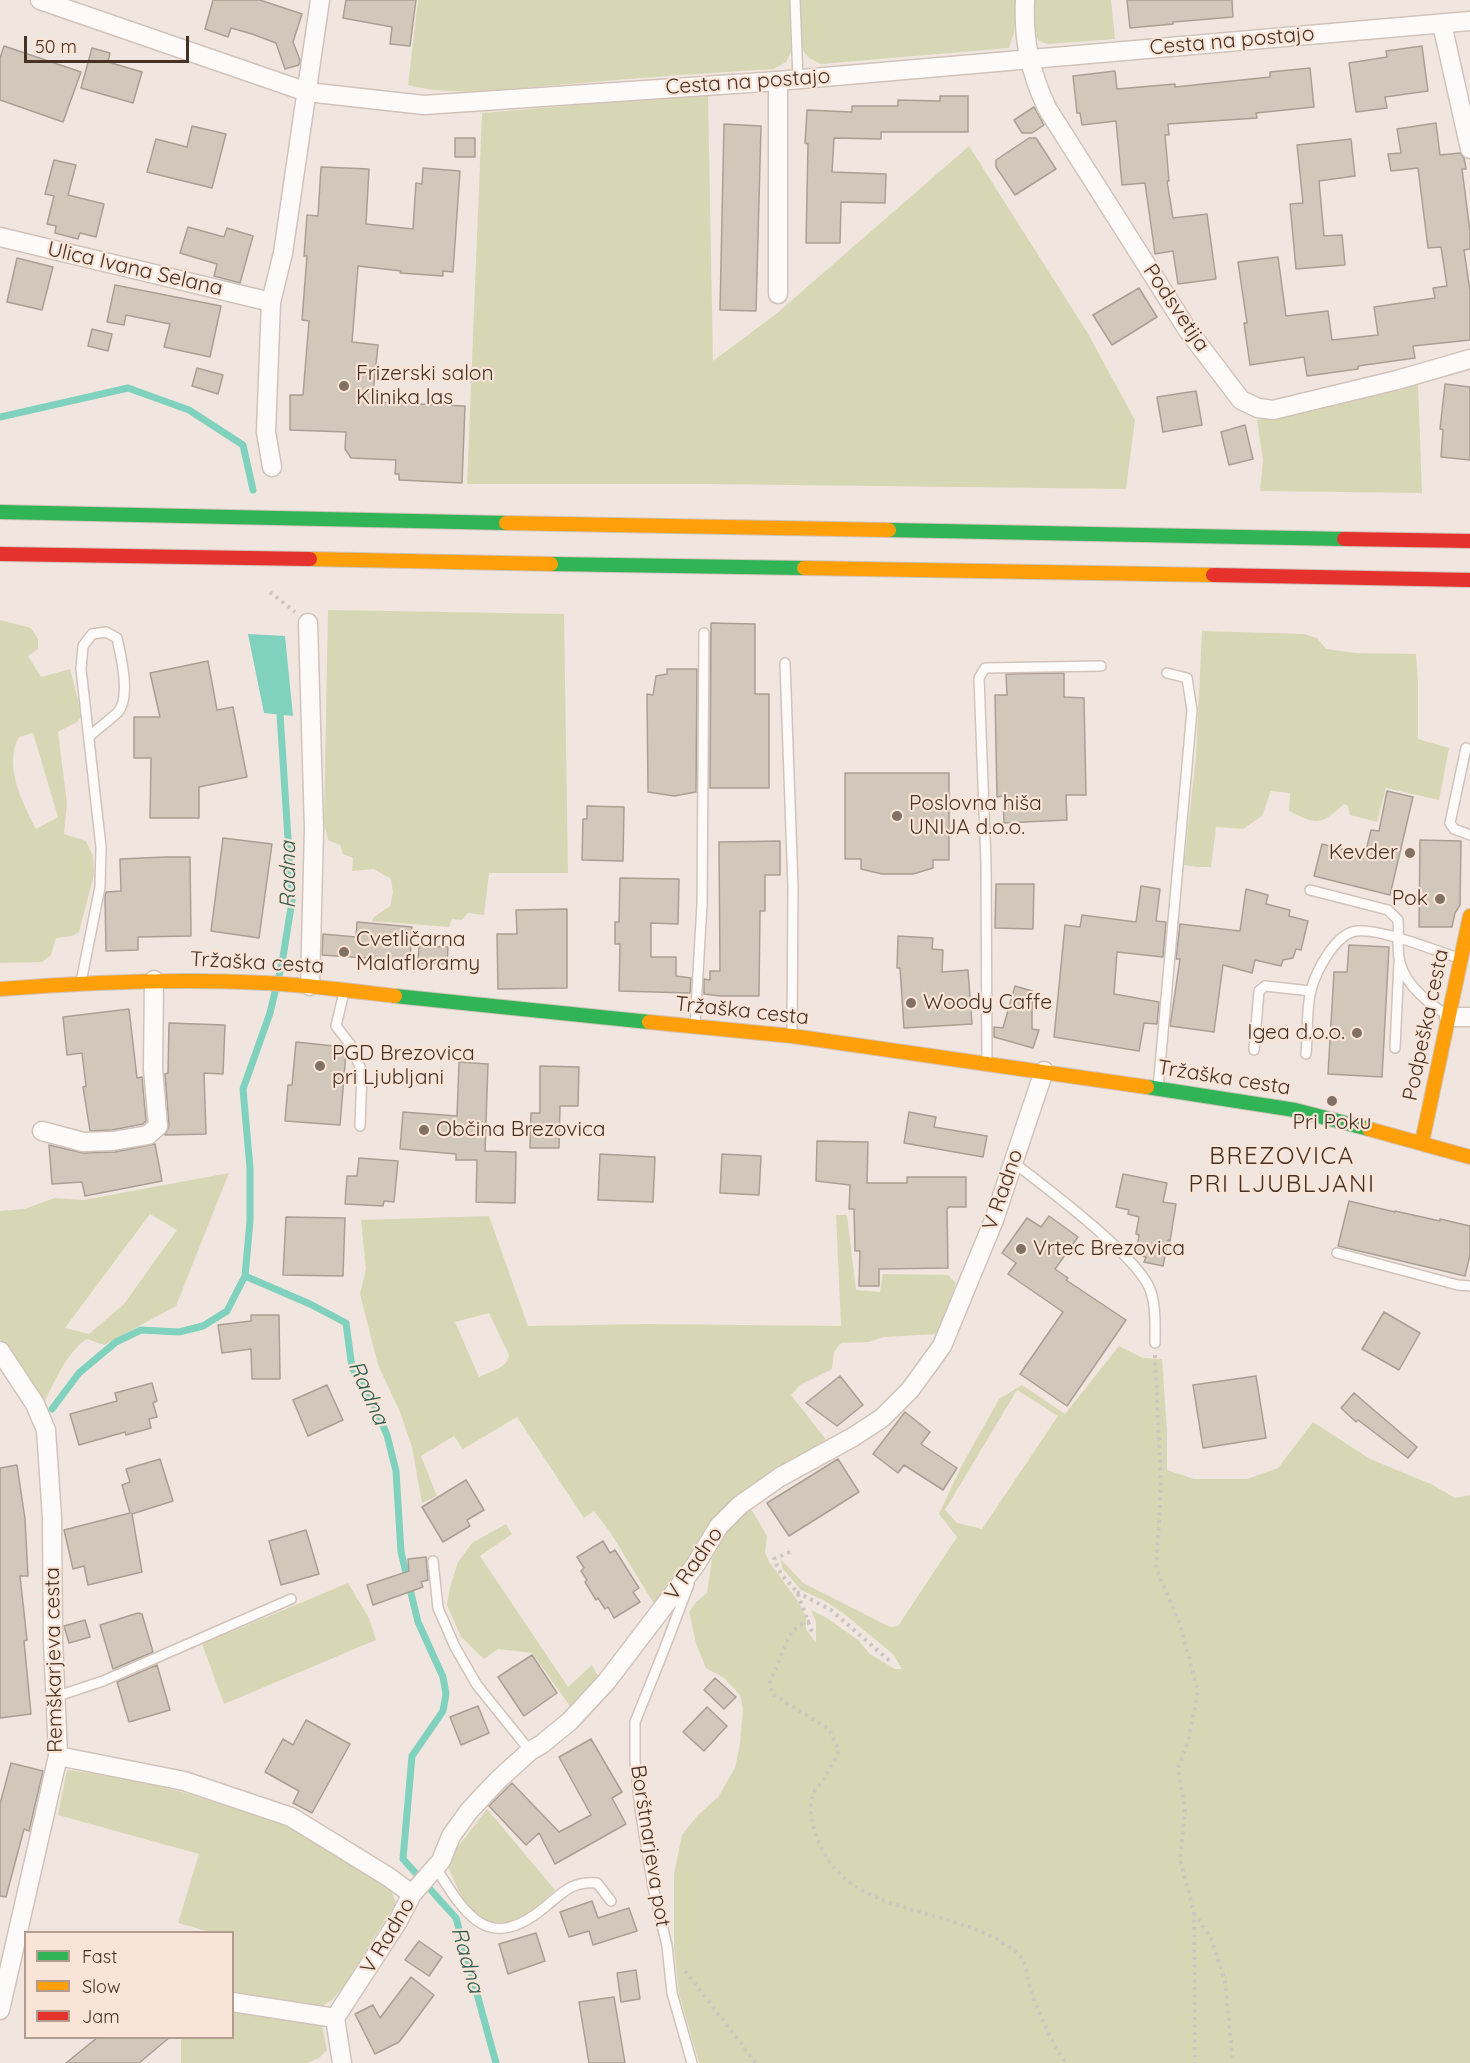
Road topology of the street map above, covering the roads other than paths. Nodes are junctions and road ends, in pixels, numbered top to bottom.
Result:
1 (40, 0) edge
2 (320, 0) edge
3 (795, 0) edge
4 (1025, 0) edge
5 (1470, 21) edge
6 (1442, 24) junction
7 (1029, 59) junction
8 (798, 79) junction
9 (778, 81) junction
10 (307, 92) junction
11 (1470, 149) edge
12 (0, 237) edge
13 (778, 294) dead end
14 (271, 302) junction
15 (1470, 359) edge
16 (272, 468) dead end
17 (0, 512) edge
18 (1470, 541) edge
19 (0, 554) edge
20 (1470, 580) edge
21 (308, 623) road end
22 (704, 633) dead end
23 (785, 663) dead end
24 (1101, 666) dead end
25 (1167, 673) dead end
26 (90, 737) junction
27 (1466, 748) dead end
28 (1470, 835) edge
29 (1310, 890) dead end
30 (1470, 915) edge
31 (1399, 938) junction
32 (1461, 959) junction
33 (1399, 960) junction
34 (153, 980) junction
35 (81, 982) junction
36 (310, 986) junction
37 (0, 989) edge
38 (345, 990) junction
39 (1311, 991) junction
40 (1449, 1017) junction
41 (1470, 1017) edge
42 (695, 1028) junction
43 (792, 1036) junction
44 (1395, 1048) dead end
45 (1254, 1050) dead end
46 (1306, 1054) dead end
47 (987, 1064) junction
48 (1044, 1071) junction
49 (1158, 1088) junction
50 (360, 1126) dead end
51 (42, 1131) dead end
52 (1422, 1142) junction
53 (1470, 1157) edge
54 (1014, 1162) junction
55 (1337, 1253) dead end
56 (1470, 1286) edge
57 (1155, 1343) road end
58 (0, 1351) edge
59 (433, 1561) dead end
60 (696, 1564) junction
61 (291, 1599) dead end
62 (56, 1697) junction
63 (530, 1752) junction
64 (58, 1756) junction
65 (436, 1868) junction
66 (412, 1894) junction
67 (611, 1901) dead end
68 (22, 1933) edge
69 (234, 2002) edge
70 (0, 2010) edge
71 (335, 2018) junction
72 (342, 2063) edge
73 (692, 2063) edge

1 - 10 street, Cesta na postajo
2 - 10 street
3 - 8 lane
4 - 7 street, Podsvetija
5 - 6 street, Cesta na postajo
6 - 7 street, Cesta na postajo
6 - 11 street
7 - 8 street, Cesta na postajo
7 - 15 street, Podsvetija
8 - 9 street, Cesta na postajo
9 - 10 street, Cesta na postajo
9 - 13 street
10 - 14 street
12 - 14 street, Ulica Ivana Selana
14 - 16 street
17 - 18 main road
19 - 20 main road
21 - 36 street
22 - 42 lane
23 - 43 lane
24 - 47 lane
25 - 49 lane
26 - 26 lane
26 - 35 lane
27 - 28 lane
29 - 31 lane
30 - 32 main road, Podpeška cesta
31 - 32 lane
31 - 33 lane
31 - 39 lane
32 - 40 main road, Podpeška cesta
33 - 40 lane
33 - 44 lane
34 - 35 main road, Tržaška cesta
34 - 36 main road, Tržaška cesta
34 - 51 street
35 - 37 main road, Tržaška cesta
36 - 38 main road, Tržaška cesta
38 - 42 main road, Tržaška cesta
38 - 50 lane
39 - 45 lane
39 - 46 lane
40 - 41 street
40 - 52 main road, Podpeška cesta
42 - 43 main road, Tržaška cesta
43 - 47 main road, Tržaška cesta
47 - 48 main road, Tržaška cesta
48 - 49 main road, Tržaška cesta
48 - 54 street, V Radno
49 - 52 main road, Tržaška cesta
52 - 53 main road, Tržaška cesta
54 - 57 lane
54 - 60 street, V Radno
55 - 56 lane
58 - 62 street, Remškarjeva cesta
59 - 63 lane
60 - 63 street, V Radno
60 - 73 lane, Borštnarjeva pot
61 - 62 lane
62 - 64 street, Remškarjeva cesta
63 - 65 street, V Radno
64 - 66 street
64 - 68 street, Remškarjeva cesta
65 - 66 street, V Radno
65 - 67 lane
66 - 71 street, V Radno
68 - 70 street, Remškarjeva cesta
69 - 71 street
71 - 72 street

